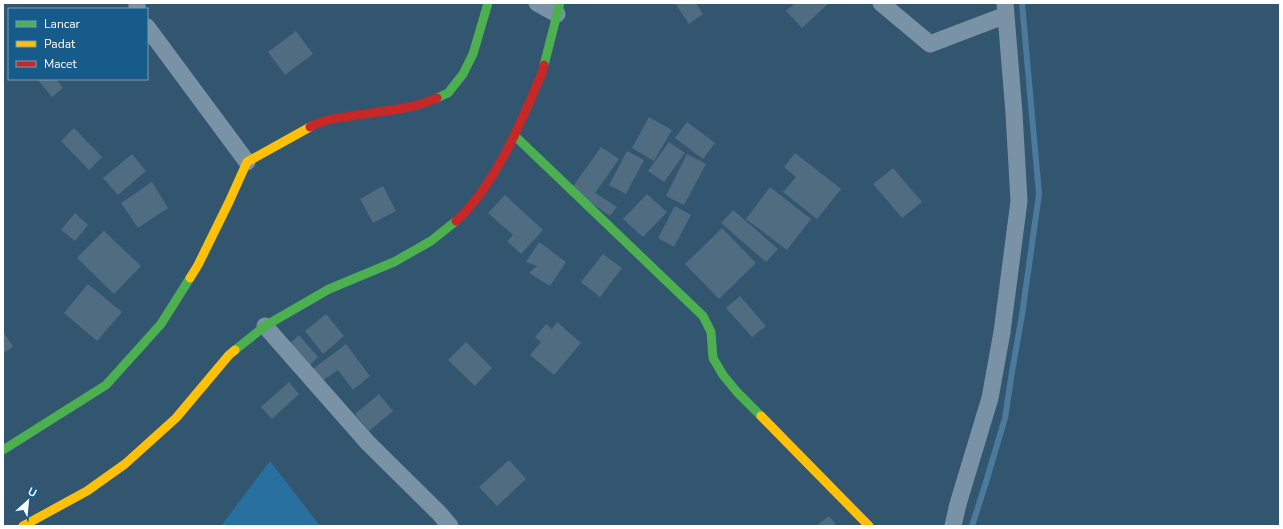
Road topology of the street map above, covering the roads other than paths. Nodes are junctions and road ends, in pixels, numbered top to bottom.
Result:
1 (488, 3) edge
2 (881, 3) edge
3 (550, 7) edge
4 (1006, 9) edge
5 (148, 28) edge
6 (515, 136) junction
7 (247, 162) junction
8 (265, 326) junction
9 (3, 450) edge
10 (23, 526) edge
11 (450, 526) edge
12 (868, 526) edge
13 (953, 526) edge

1 - 7 street
2 - 4 street
3 - 6 street
4 - 13 street
5 - 7 street
6 - 8 street
6 - 12 street
7 - 9 street
8 - 10 street
8 - 11 street

